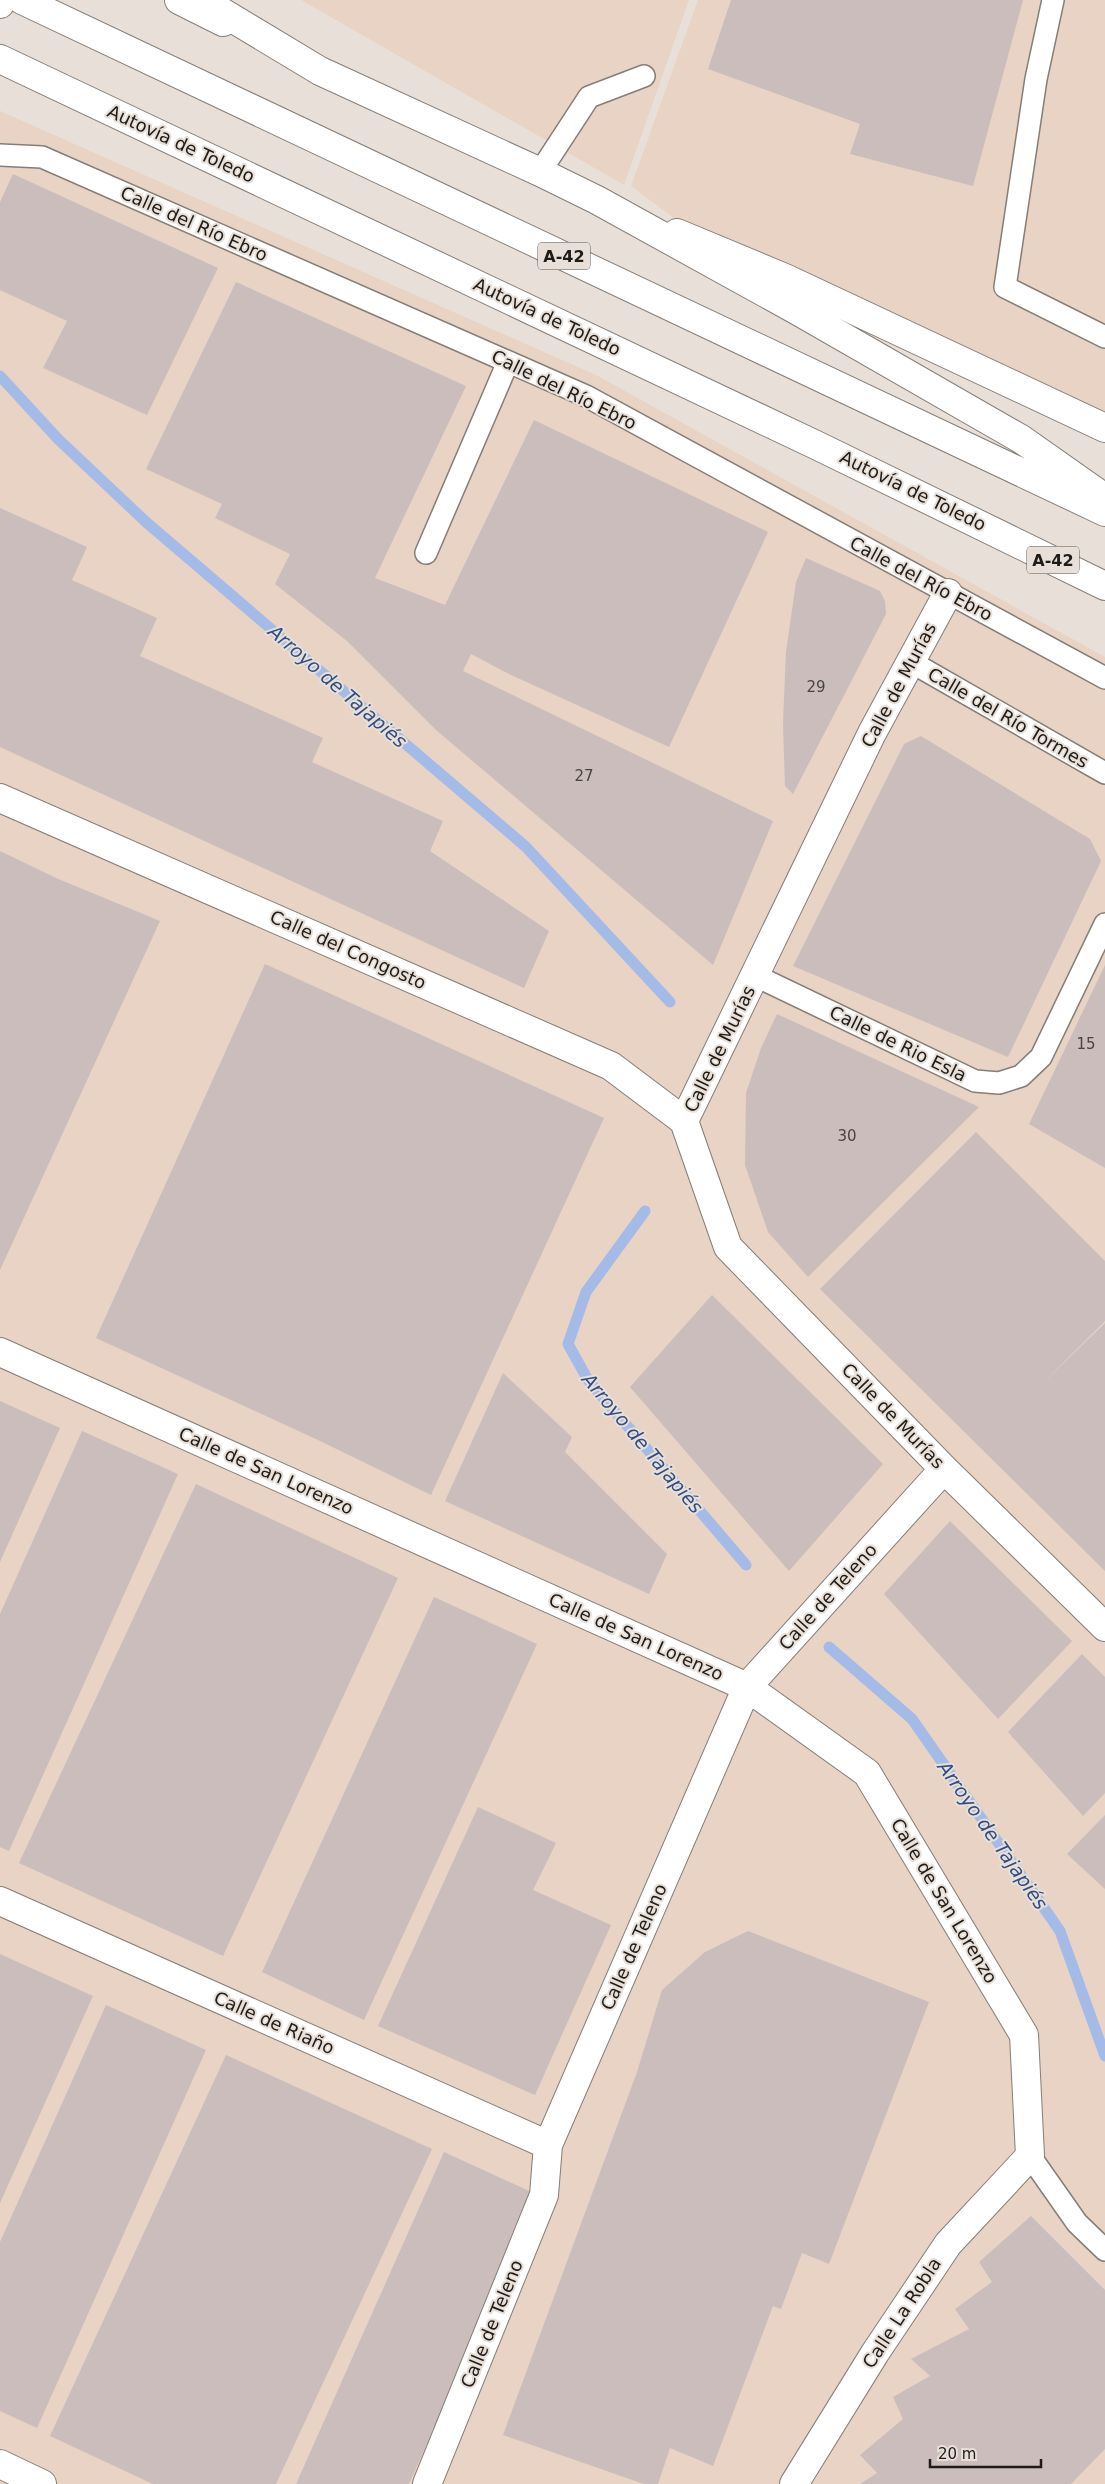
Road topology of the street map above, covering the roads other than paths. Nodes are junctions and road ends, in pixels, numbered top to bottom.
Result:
1 (2, 0) edge
2 (22, 0) edge
3 (179, 0) edge
4 (202, 0) edge
5 (1053, 0) edge
6 (0, 4) edge
7 (0, 59) edge
8 (320, 71) junction
9 (644, 76) dead end
10 (0, 155) edge
11 (540, 172) junction
12 (597, 200) junction
13 (1105, 337) edge
14 (508, 362) junction
15 (1105, 428) edge
16 (1105, 499) edge
17 (1105, 512) edge
18 (426, 553) dead end
19 (1101, 585) edge
20 (948, 593) junction
21 (911, 662) junction
22 (1105, 678) edge
23 (1105, 773) edge
24 (0, 798) edge
25 (1105, 924) edge
26 (756, 976) junction
27 (684, 1121) junction
28 (0, 1352) edge
29 (944, 1470) junction
30 (1105, 1627) edge
31 (747, 1687) junction
32 (0, 1901) edge
33 (548, 2145) junction
34 (1030, 2156) junction
35 (1105, 2250) edge
36 (0, 2464) edge
37 (42, 2484) edge
38 (427, 2484) edge
39 (794, 2484) edge

1 - 6 main road
2 - 17 main road, A-42
3 - 8 main road
4 - 8 main road
5 - 13 lane
7 - 19 main road, Autovía de Toledo / A-42
8 - 11 main road
9 - 11 lane
10 - 14 lane, Calle del Río Ebro
11 - 12 main road
12 - 15 main road
12 - 16 main road
14 - 18 lane
14 - 20 lane, Calle del Río Ebro
20 - 21 main road, Calle de Murías
20 - 22 lane, Calle del Río Ebro
21 - 23 lane, Calle del Río Tormes
21 - 26 main road, Calle de Murías
24 - 27 main road, Calle del Congosto
25 - 26 lane, Calle de Rio Esla
26 - 27 main road, Calle de Murías
27 - 29 main road, Calle de Murías
28 - 31 main road, Calle de San Lorenzo
29 - 30 main road, Calle de Murías
29 - 31 main road, Calle de Teleno
31 - 33 main road, Calle de Teleno
31 - 34 main road, Calle de San Lorenzo
32 - 33 main road, Calle de Riaño
33 - 38 main road, Calle de Teleno
34 - 35 lane
34 - 39 main road, Calle La Robla
36 - 37 main road

